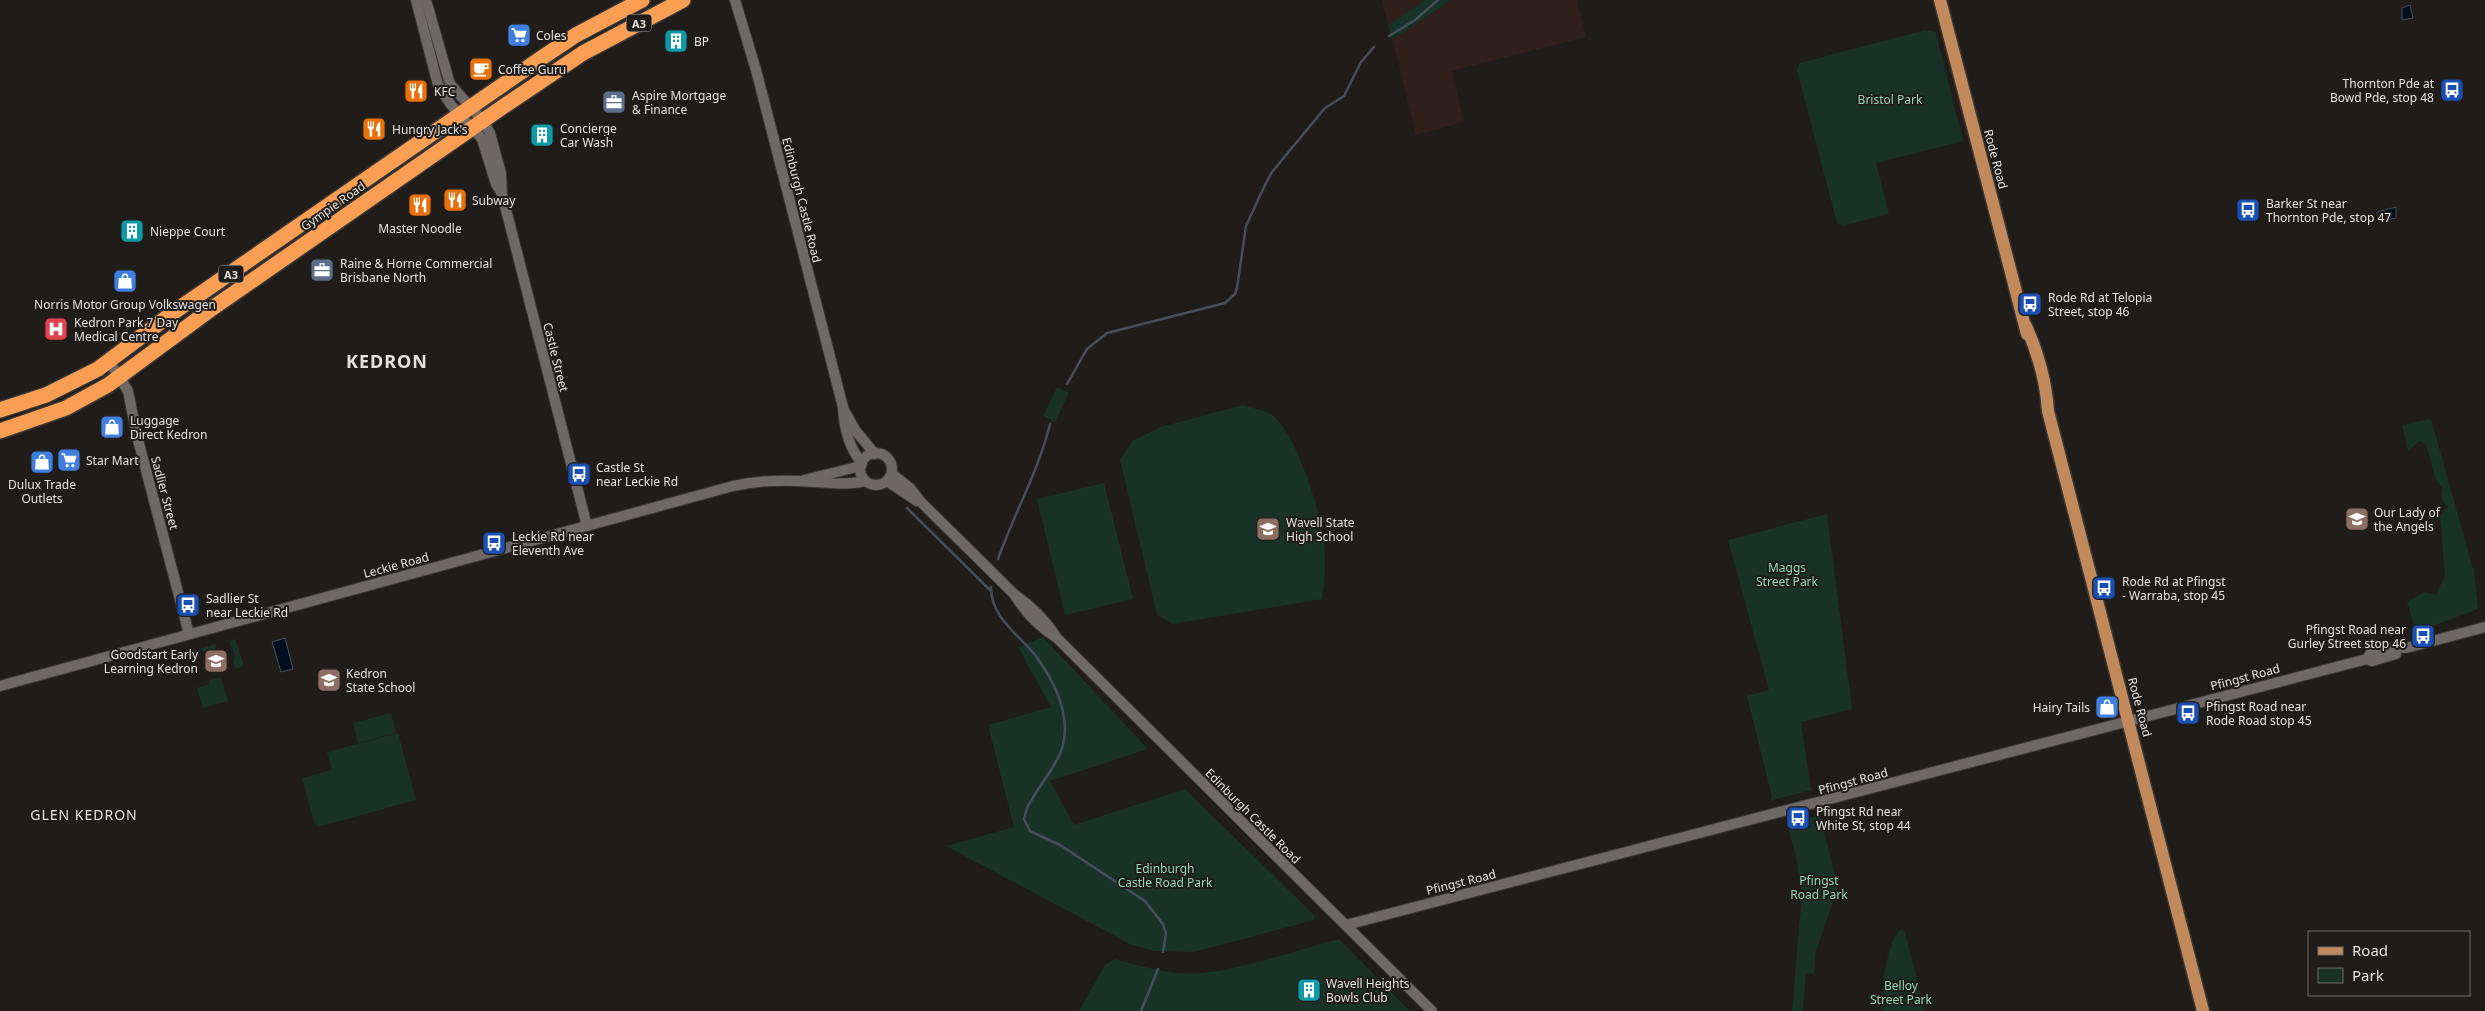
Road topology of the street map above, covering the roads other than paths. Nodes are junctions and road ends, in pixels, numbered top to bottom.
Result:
1 (416, 0) edge
2 (426, 0) edge
3 (642, 0) edge
4 (683, 0) edge
5 (736, 0) edge
6 (1940, 0) edge
7 (464, 110) junction
8 (478, 124) junction
9 (109, 361) junction
10 (120, 377) junction
11 (843, 407) junction
12 (0, 410) edge
13 (0, 432) edge
14 (875, 454) junction
15 (862, 464) junction
16 (889, 477) junction
17 (865, 480) junction
18 (800, 481) junction
19 (587, 526) junction
20 (2485, 628) edge
21 (189, 634) junction
22 (0, 686) edge
23 (2130, 721) junction
24 (1346, 925) junction
25 (1432, 1011) edge
26 (2203, 1011) edge

1 - 7 street
2 - 7 street
3 - 7 highway, Gympie Road / A3
4 - 8 highway, Gympie Road / A3
5 - 11 street, Edinburgh Castle Road
6 - 23 main road, Rode Road
7 - 8 street, Castle Street
7 - 9 highway, Gympie Road / A3
8 - 10 highway, Gympie Road / A3
8 - 19 street, Castle Street
9 - 10 street, Sadlier Street
9 - 12 highway, Gympie Road / A3
10 - 13 highway, Gympie Road / A3
10 - 21 street, Sadlier Street
11 - 14 street, Edinburgh Castle Road
11 - 15 street, Edinburgh Castle Road
14 - 15 street
14 - 16 street
15 - 17 street
15 - 18 street, Leckie Road
16 - 17 street
16 - 24 street, Edinburgh Castle Road
17 - 18 street, Leckie Road
18 - 19 street, Leckie Road
19 - 21 street, Leckie Road
20 - 23 street, Pfingst Road
21 - 22 street, Leckie Road
23 - 24 street, Pfingst Road
23 - 26 main road, Rode Road
24 - 25 street, Edinburgh Castle Road

